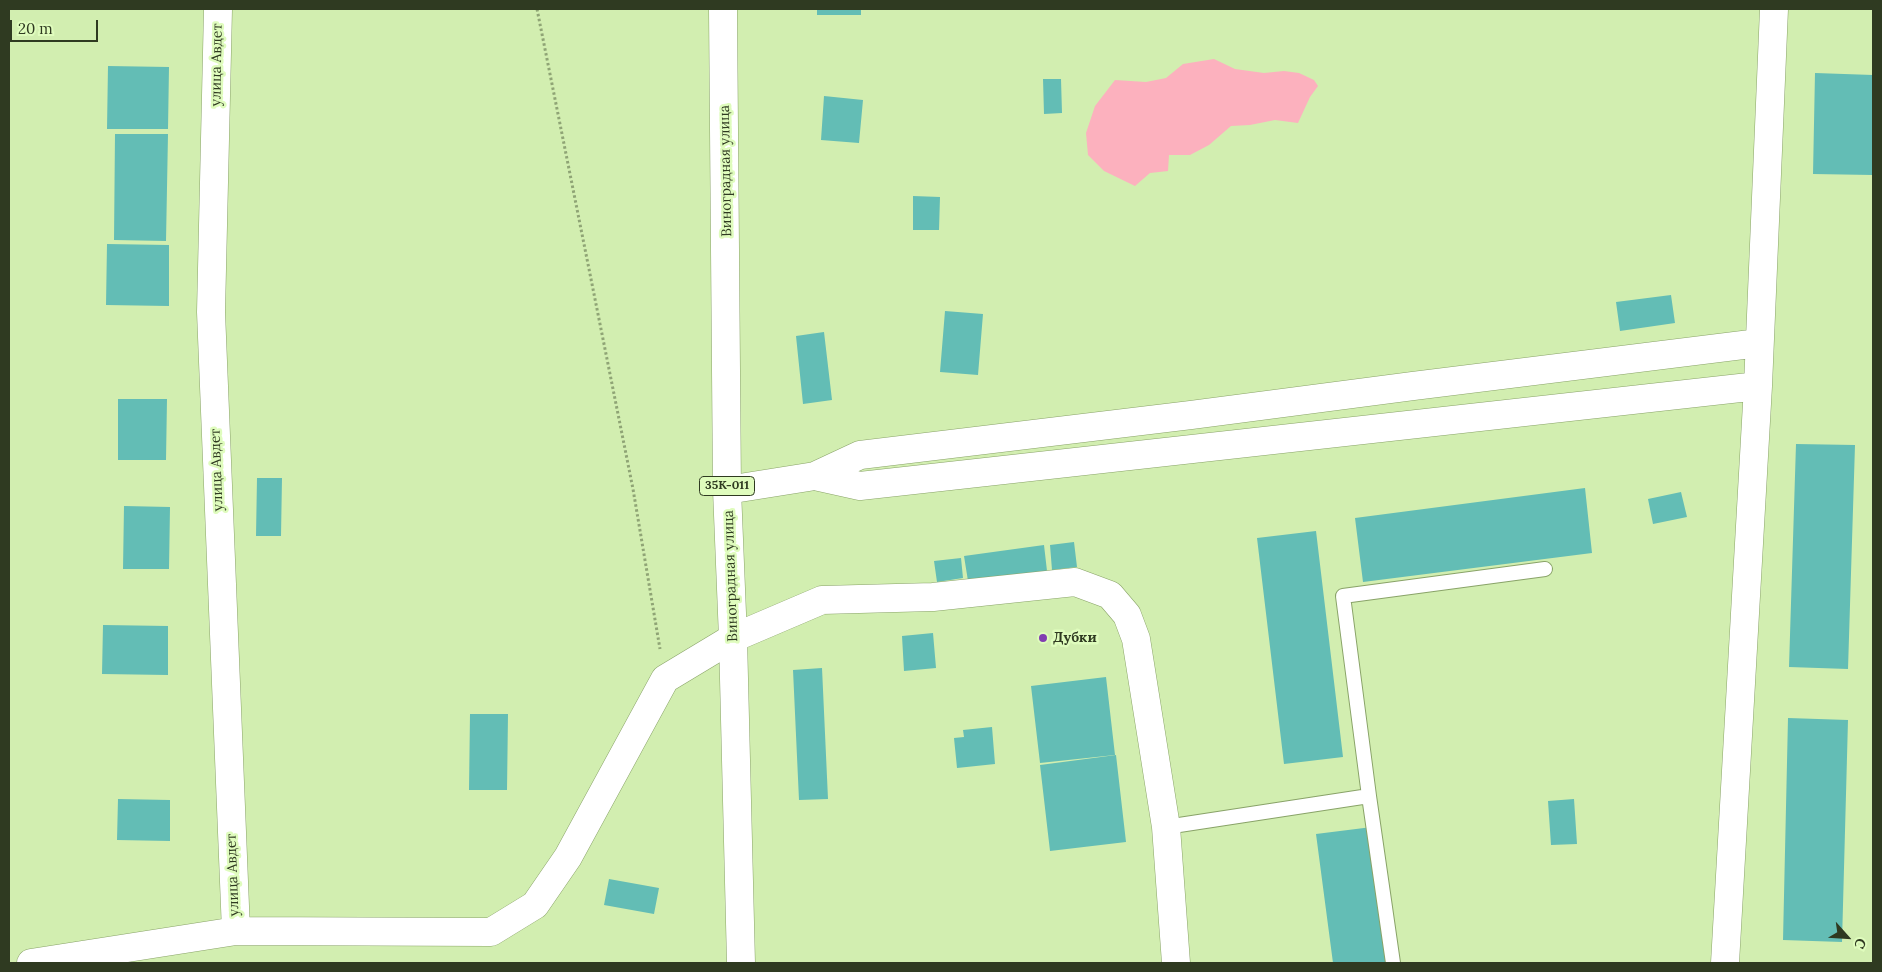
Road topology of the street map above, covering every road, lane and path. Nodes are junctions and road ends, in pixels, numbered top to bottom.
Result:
1 (218, 9) edge
2 (537, 9) edge
3 (723, 9) edge
4 (1774, 9) edge
5 (1759, 343) junction
6 (1758, 386) junction
7 (815, 476) junction
8 (727, 490) junction
9 (1545, 569) dead end
10 (733, 638) junction
11 (665, 680) junction
12 (1369, 796) junction
13 (1166, 827) junction
14 (236, 931) junction
15 (31, 963) edge
16 (741, 963) edge
17 (1176, 963) edge
18 (1393, 963) edge
19 (1725, 963) edge

1 - 14 street, улица Авдет
2 - 11 path
3 - 8 street, Виноградная улица / 35К-011
4 - 5 street
5 - 6 street
5 - 7 street
6 - 7 street
6 - 19 street
7 - 8 street
8 - 10 street, Виноградная улица / 35К-011
9 - 12 lane
10 - 11 street
10 - 13 street
10 - 16 street, Виноградная улица / 35К-011
11 - 14 street
12 - 13 lane
12 - 18 lane
13 - 17 street
14 - 15 street

